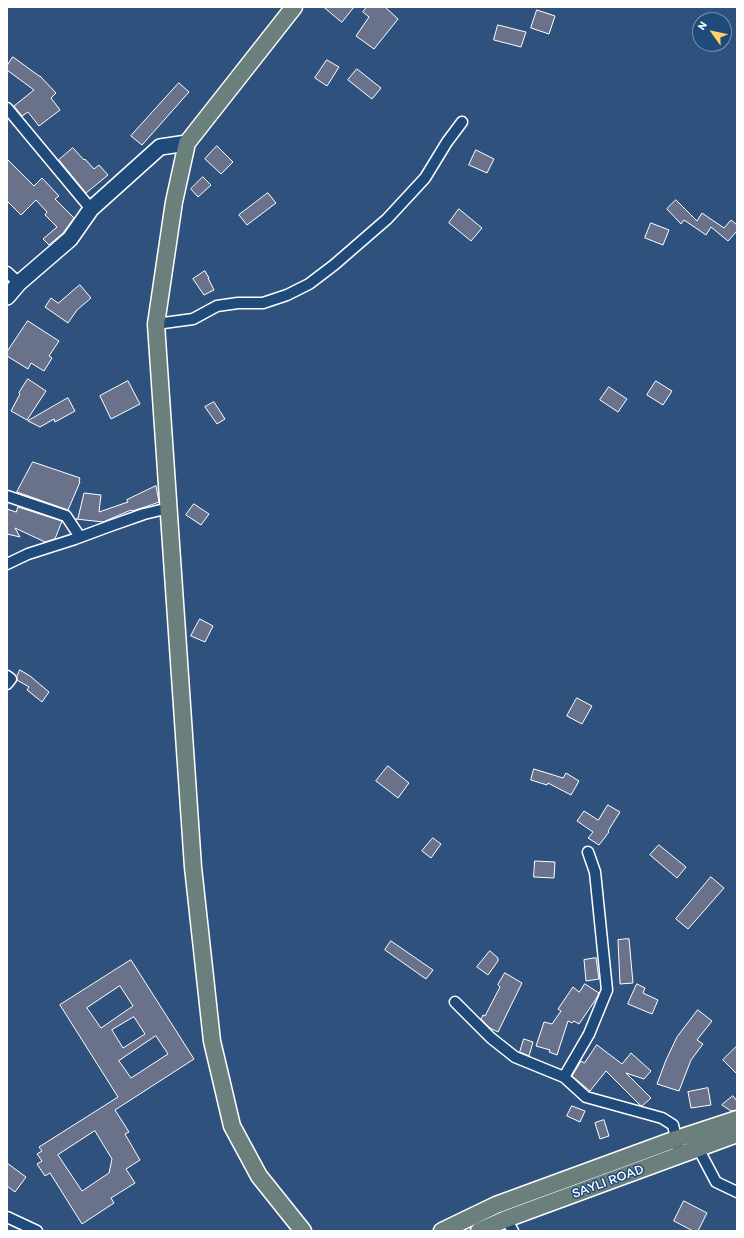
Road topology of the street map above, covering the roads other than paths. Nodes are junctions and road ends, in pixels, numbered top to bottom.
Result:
1 (294, 7) edge
2 (7, 108) edge
3 (462, 122) dead end
4 (187, 143) junction
5 (91, 209) junction
6 (7, 272) edge
7 (19, 283) junction
8 (7, 297) edge
9 (156, 324) junction
10 (7, 496) edge
11 (169, 508) junction
12 (80, 537) junction
13 (7, 564) edge
14 (7, 676) edge
15 (7, 684) edge
16 (588, 852) dead end
17 (455, 1002) dead end
18 (564, 1077) junction
19 (737, 1118) edge
20 (737, 1134) edge
21 (676, 1139) junction
22 (698, 1148) junction
23 (680, 1155) junction
24 (737, 1192) edge
25 (7, 1217) edge
26 (510, 1225) edge
27 (37, 1231) edge
28 (303, 1231) edge
29 (442, 1231) edge
30 (479, 1231) edge

1 - 4 main road
2 - 5 street
3 - 9 street
4 - 5 main road
4 - 9 main road
5 - 7 main road
6 - 7 street
7 - 8 main road
9 - 11 main road
10 - 12 street
11 - 12 street
11 - 28 main road
12 - 13 street
14 - 15 street
16 - 18 street
17 - 18 street
18 - 21 street
19 - 21 main road
20 - 22 main road, SAYLI ROAD
21 - 23 street
21 - 29 main road
22 - 23 main road, SAYLI ROAD
22 - 24 street
23 - 26 main road, SAYLI ROAD
25 - 27 street
26 - 30 main road, SAYLI ROAD

